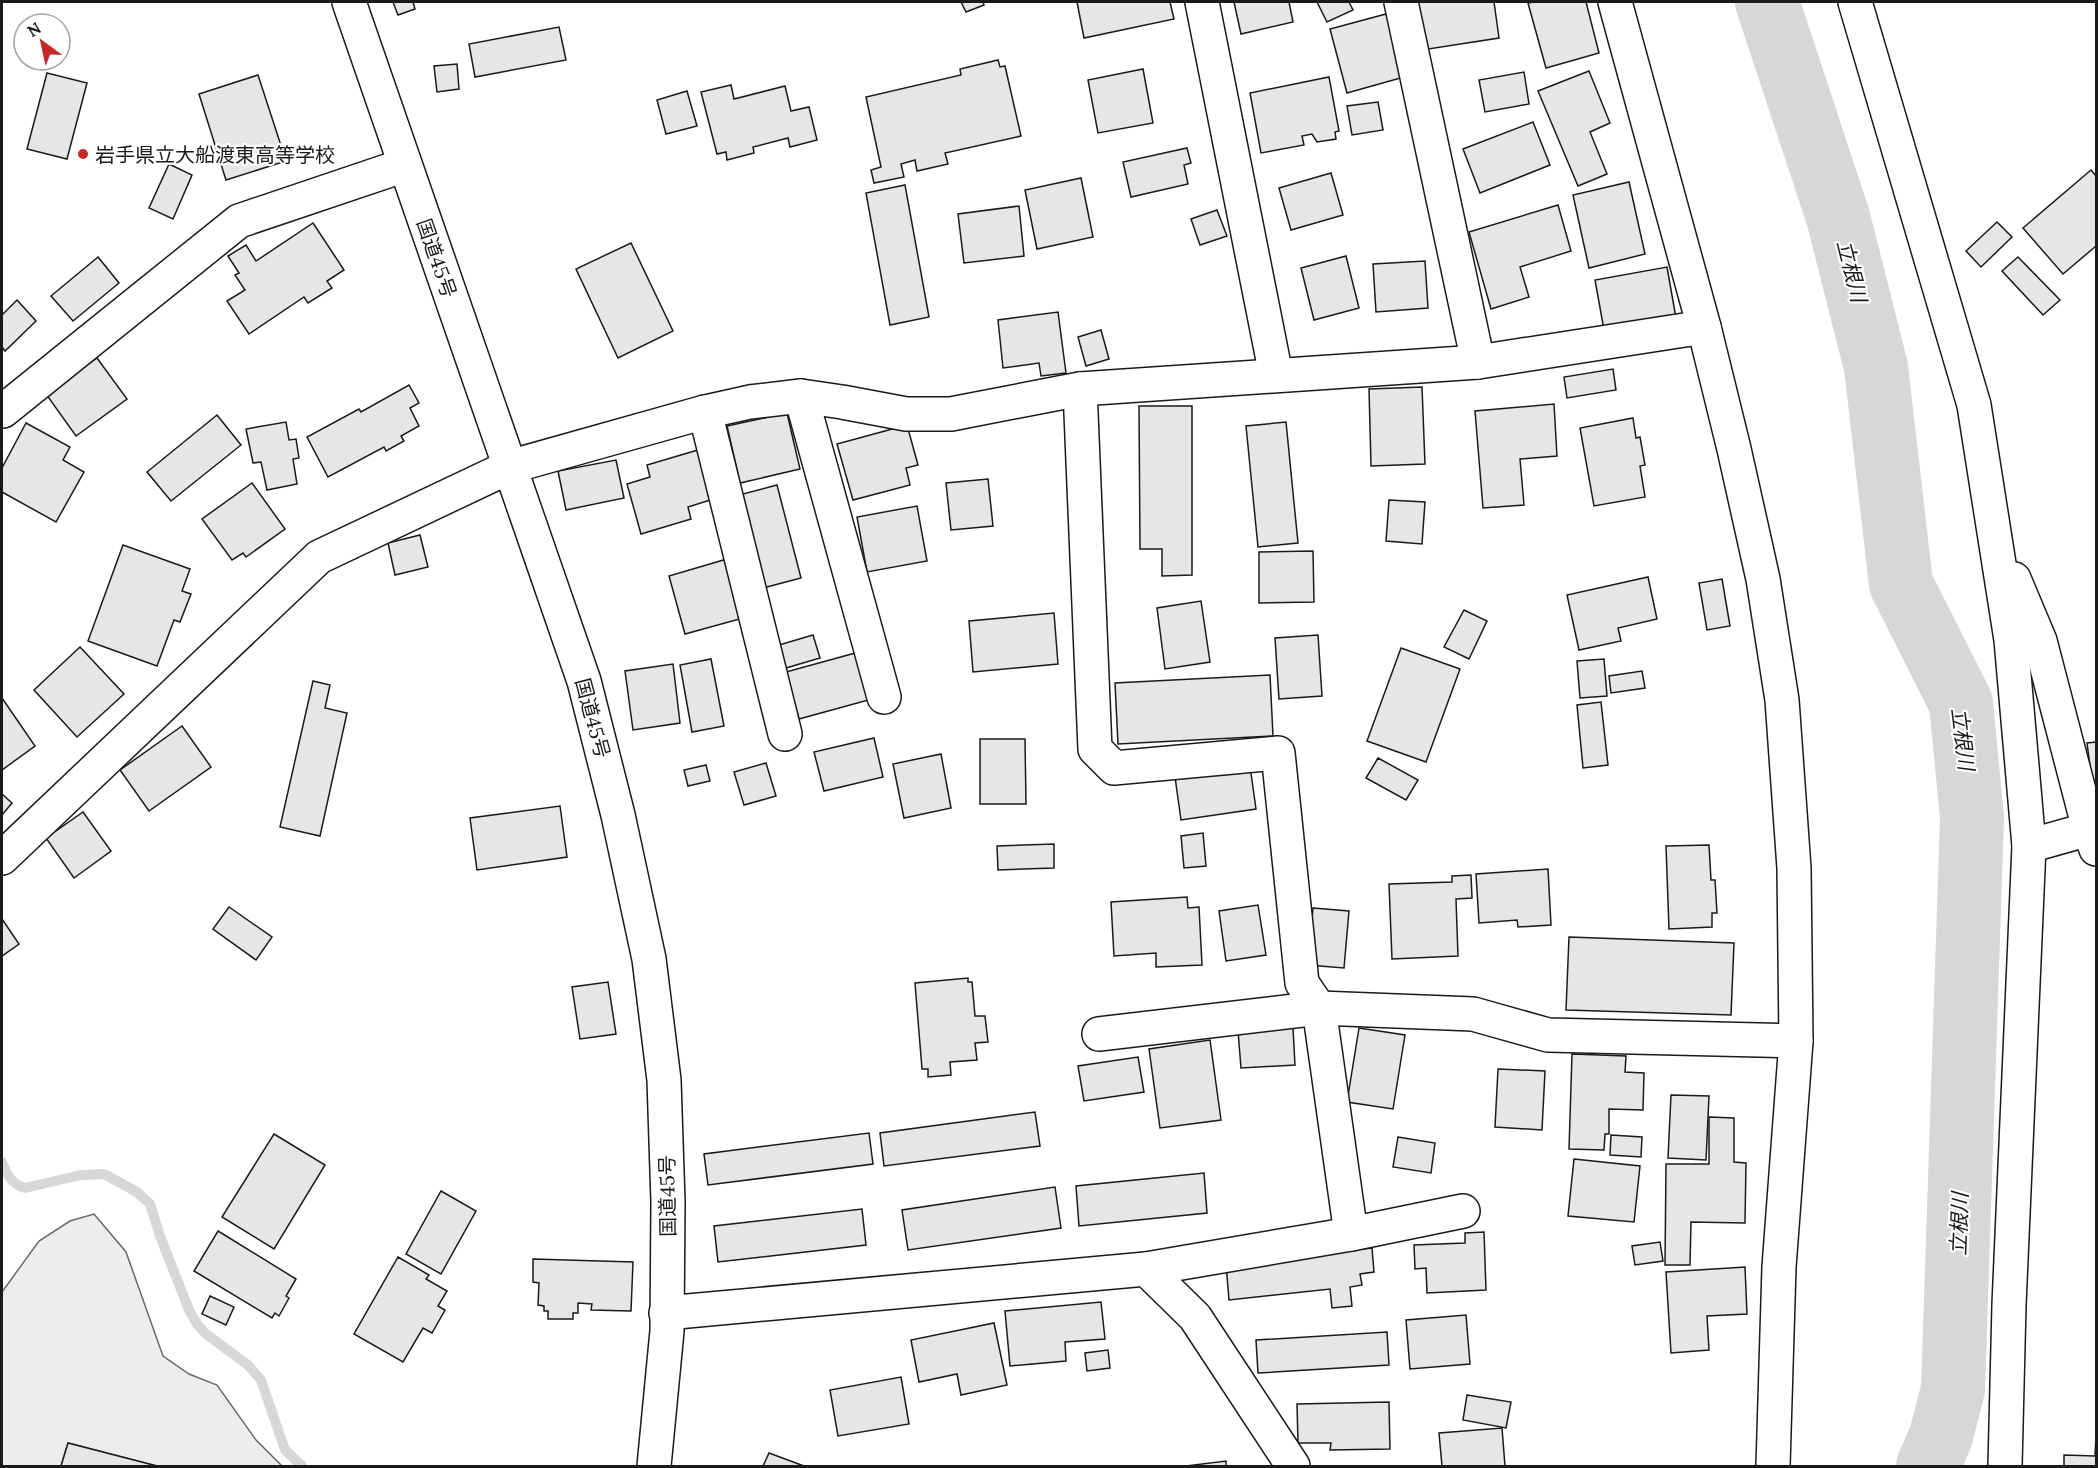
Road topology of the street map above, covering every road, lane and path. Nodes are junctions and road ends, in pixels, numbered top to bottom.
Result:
1 (350, 2) edge
2 (1202, 2) edge
3 (1401, 2) edge
4 (1615, 2) edge
5 (1855, 2) edge
6 (405, 165) junction
7 (1704, 327) junction
8 (1478, 362) junction
9 (1276, 375) junction
10 (1080, 389) junction
11 (801, 396) junction
12 (3, 411) dead end
13 (705, 412) junction
14 (509, 467) junction
15 (1996, 534) junction
16 (884, 697) dead end
17 (785, 734) dead end
18 (2094, 835) edge
19 (2029, 846) junction
20 (2, 858) edge
21 (1319, 1008) junction
22 (1099, 1034) dead end
23 (1796, 1041) junction
24 (1462, 1211) dead end
25 (1351, 1234) junction
26 (1146, 1269) junction
27 (666, 1313) junction
28 (654, 1467) edge
29 (1293, 1467) edge
30 (1773, 1467) edge
31 (2005, 1467) edge

1 - 6 main road, 国道45号
2 - 9 main road
3 - 8 main road
4 - 7 main road
5 - 15 main road
6 - 12 main road
6 - 14 main road, 国道45号
7 - 8 main road
7 - 23 main road
8 - 9 main road
9 - 10 main road
10 - 11 main road
10 - 21 main road
11 - 13 main road
11 - 16 main road
13 - 14 main road
13 - 17 main road
14 - 20 main road
14 - 27 main road, 国道45号
15 - 18 main road
15 - 19 main road
18 - 19 main road
19 - 31 main road
21 - 22 main road
21 - 23 main road
21 - 25 main road
23 - 30 main road
24 - 25 main road
25 - 26 main road
26 - 27 main road
26 - 29 main road
27 - 28 main road, 国道45号

